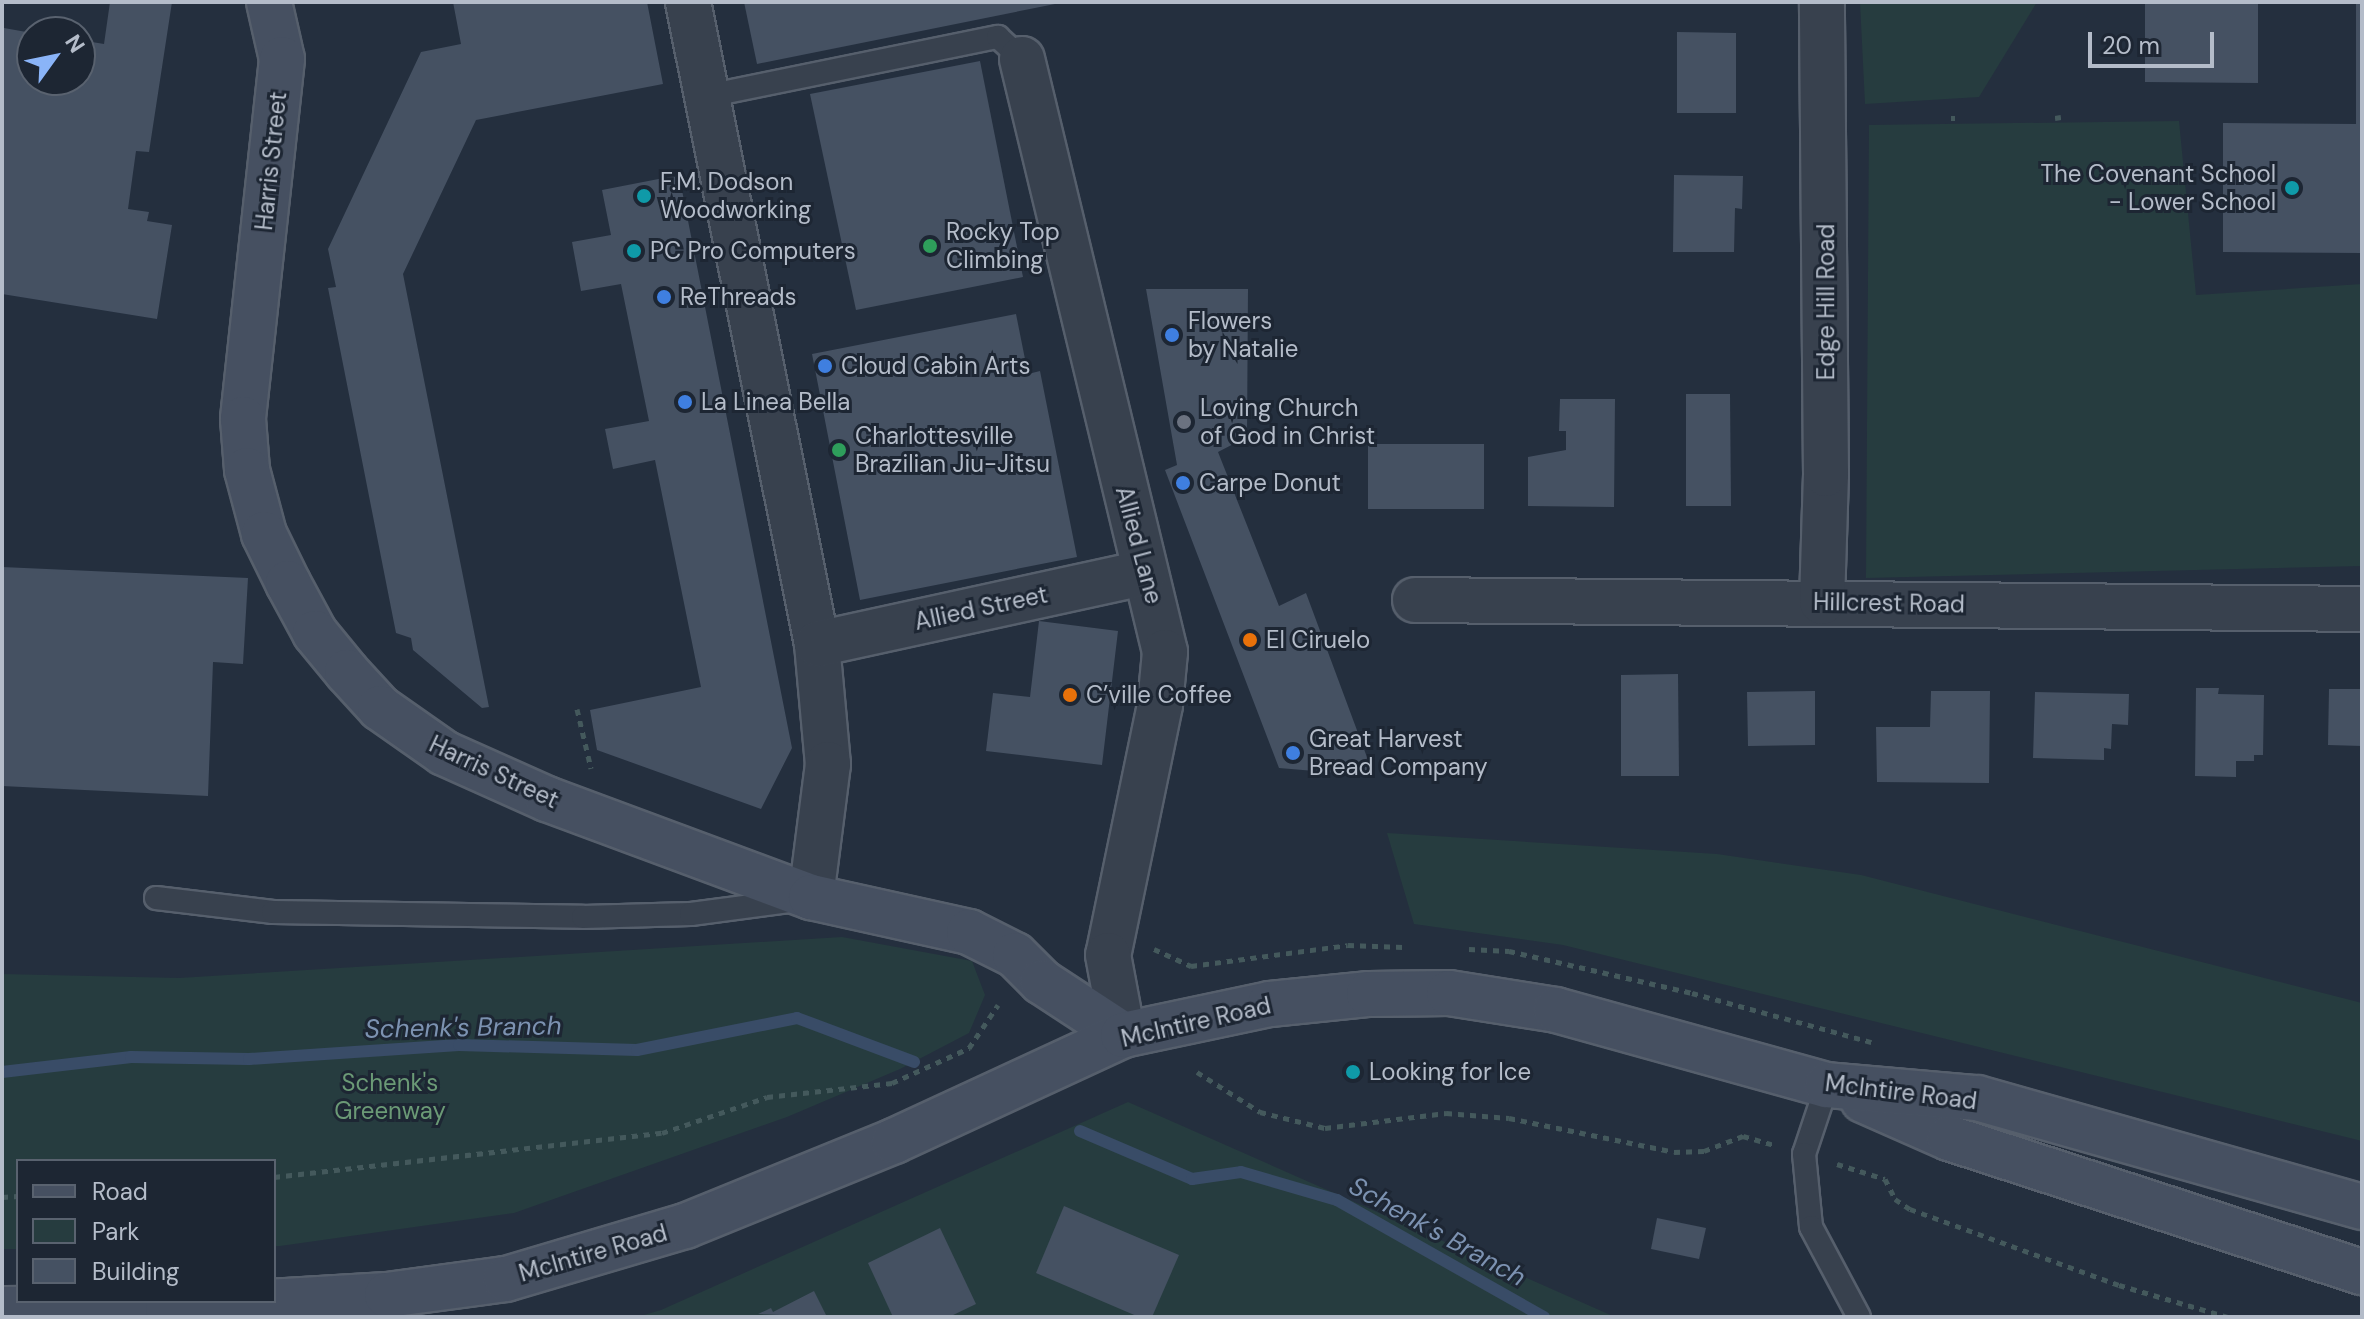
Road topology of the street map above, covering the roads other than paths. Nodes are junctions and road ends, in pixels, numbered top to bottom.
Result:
1 (269, 2) edge
2 (688, 2) edge
3 (1822, 2) edge
4 (1022, 59) joint
5 (707, 96) junction
6 (1144, 573) junction
7 (1415, 600) dead end
8 (1822, 602) junction
9 (2362, 609) edge
10 (817, 644) junction
11 (811, 897) junction
12 (156, 898) dead end
13 (1123, 1035) junction
14 (1827, 1085) junction
15 (2362, 1207) edge
16 (2362, 1272) edge
17 (276, 1302) edge
18 (253, 1303) edge
19 (2, 1309) edge
20 (1859, 1317) edge

1 - 11 main road, Harris Street
2 - 5 street
3 - 8 street, Edge Hill Road
4 - 5 lane
4 - 6 street, Allied Lane
5 - 10 street
6 - 10 street, Allied Street
6 - 13 street, Allied Lane
7 - 8 street, Hillcrest Road
8 - 9 street, Hillcrest Road
10 - 11 street
11 - 12 lane
11 - 13 main road, Harris Street
13 - 14 main road, McIntire Road
13 - 17 main road, McIntire Road
14 - 15 main road, McIntire Road
14 - 16 main road
14 - 20 lane
18 - 19 main road, McIntire Road

